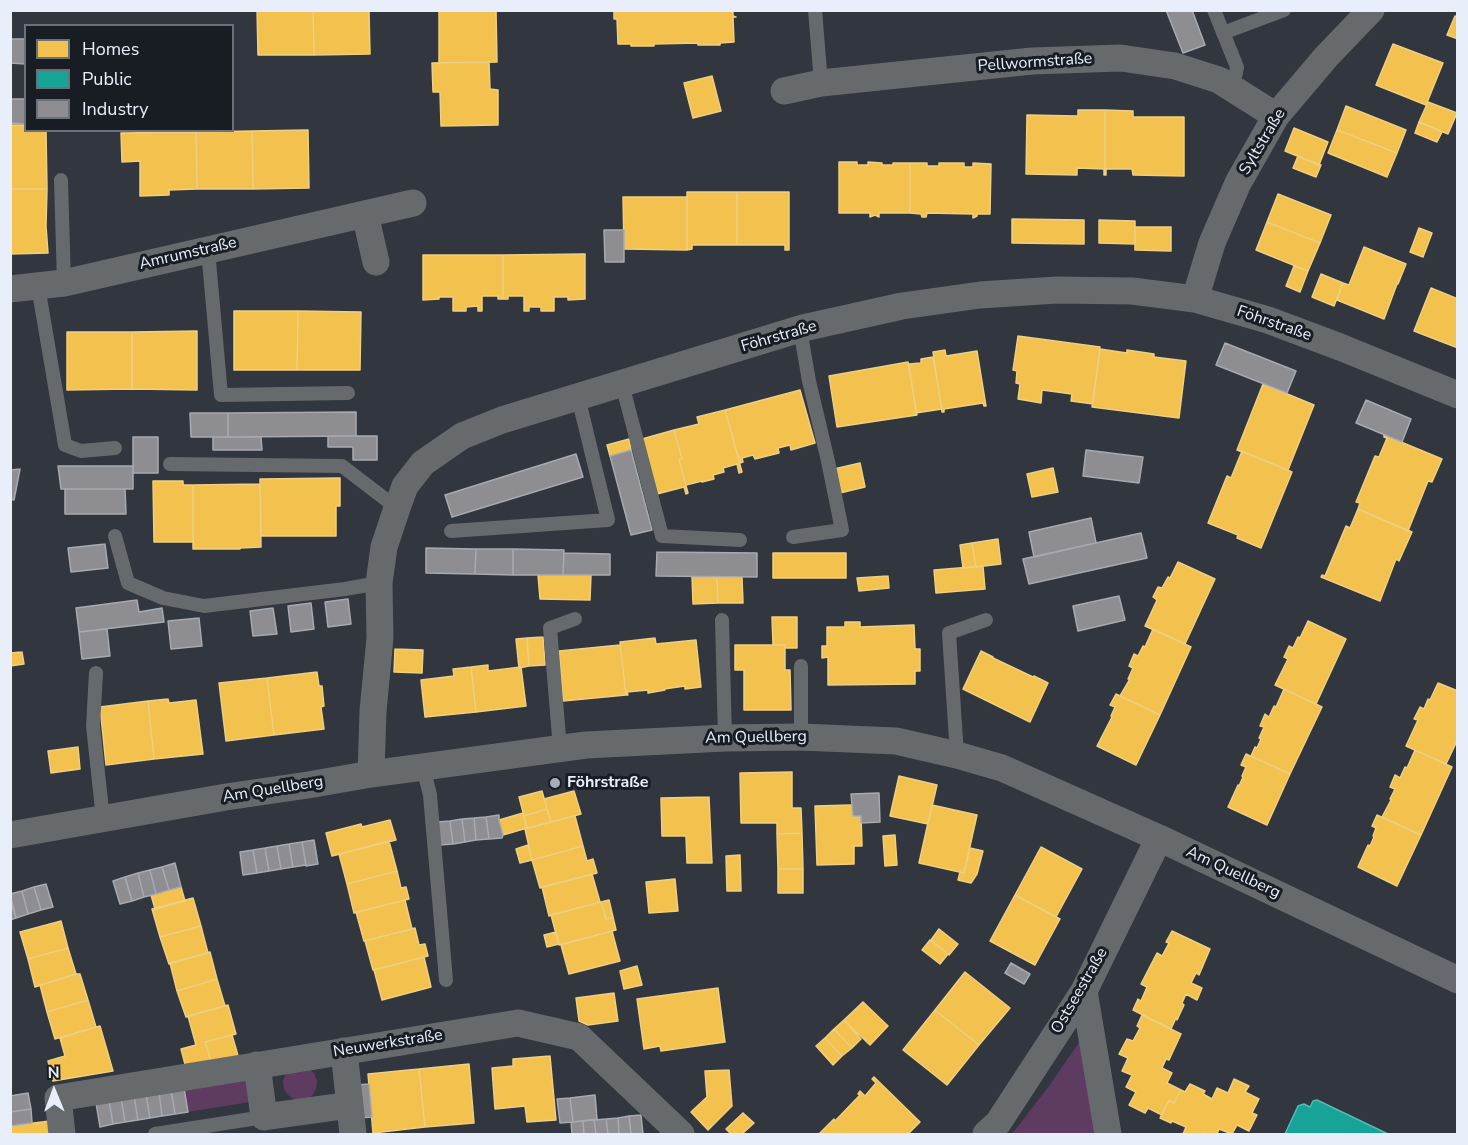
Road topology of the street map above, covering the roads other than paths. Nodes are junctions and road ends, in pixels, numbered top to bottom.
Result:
1 (814, 10) edge
2 (1214, 10) edge
3 (1284, 10) edge
4 (1362, 13) edge
5 (1223, 33) junction
6 (821, 83) junction
7 (1230, 87) junction
8 (784, 91) dead end
9 (1276, 116) junction
10 (62, 180) dead end
11 (413, 203) dead end
12 (365, 214) junction
13 (208, 250) junction
14 (376, 262) dead end
15 (51, 285) junction
16 (10, 289) edge
17 (1195, 299) junction
18 (800, 329) junction
19 (622, 384) junction
20 (348, 393) dead end
21 (1458, 395) edge
22 (578, 397) junction
23 (115, 448) dead end
24 (170, 464) dead end
25 (397, 508) junction
26 (451, 531) dead end
27 (115, 536) dead end
28 (793, 537) dead end
29 (740, 540) dead end
30 (379, 584) junction
31 (574, 619) dead end
32 (722, 620) dead end
33 (986, 620) dead end
34 (801, 666) dead end
35 (96, 673) dead end
36 (801, 737) junction
37 (725, 738) junction
38 (560, 749) junction
39 (957, 755) junction
40 (423, 766) junction
41 (371, 774) junction
42 (103, 819) junction
43 (10, 836) edge
44 (1159, 838) junction
45 (446, 980) dead end
46 (1458, 980) edge
47 (1084, 991) junction
48 (344, 1051) junction
49 (257, 1065) junction
50 (350, 1105) junction
51 (264, 1117) junction
52 (62, 1134) edge
53 (155, 1134) edge
54 (353, 1134) edge
55 (681, 1134) edge
56 (986, 1134) edge
57 (1108, 1134) edge

1 - 6 lane
2 - 5 lane
3 - 5 lane
4 - 9 street, Syltstraße
5 - 7 lane
6 - 7 street, Pellwormstraße
6 - 8 street, Pellwormstraße
7 - 9 street, Pellwormstraße
9 - 17 street, Syltstraße
10 - 15 lane
11 - 12 street, Amrumstraße
12 - 13 street, Amrumstraße
12 - 14 street
13 - 15 street, Amrumstraße
13 - 20 lane
15 - 16 street, Amrumstraße
15 - 23 lane
17 - 18 street, Föhrstraße
17 - 21 street, Föhrstraße
18 - 19 street, Föhrstraße
18 - 28 lane
19 - 22 street, Föhrstraße
19 - 29 lane
22 - 25 street, Föhrstraße
22 - 26 lane
24 - 25 lane
25 - 30 street, Föhrstraße
27 - 30 lane
30 - 41 street, Föhrstraße
31 - 38 lane
32 - 37 lane
33 - 39 lane
34 - 36 lane
35 - 42 lane
36 - 37 street, Am Quellberg
36 - 39 street, Am Quellberg
37 - 38 street, Am Quellberg
38 - 40 street, Am Quellberg
39 - 44 street, Am Quellberg
40 - 41 street, Am Quellberg
40 - 45 lane
41 - 42 street, Am Quellberg
42 - 43 street, Am Quellberg
44 - 46 street, Am Quellberg
44 - 47 street, Ostseestraße
47 - 56 street, Ostseestraße
47 - 57 street
48 - 49 street, Neuwerkstraße
48 - 50 street
48 - 55 street, Neuwerkstraße
49 - 51 street
49 - 52 street, Neuwerkstraße
50 - 51 street
50 - 54 street
51 - 53 lane

